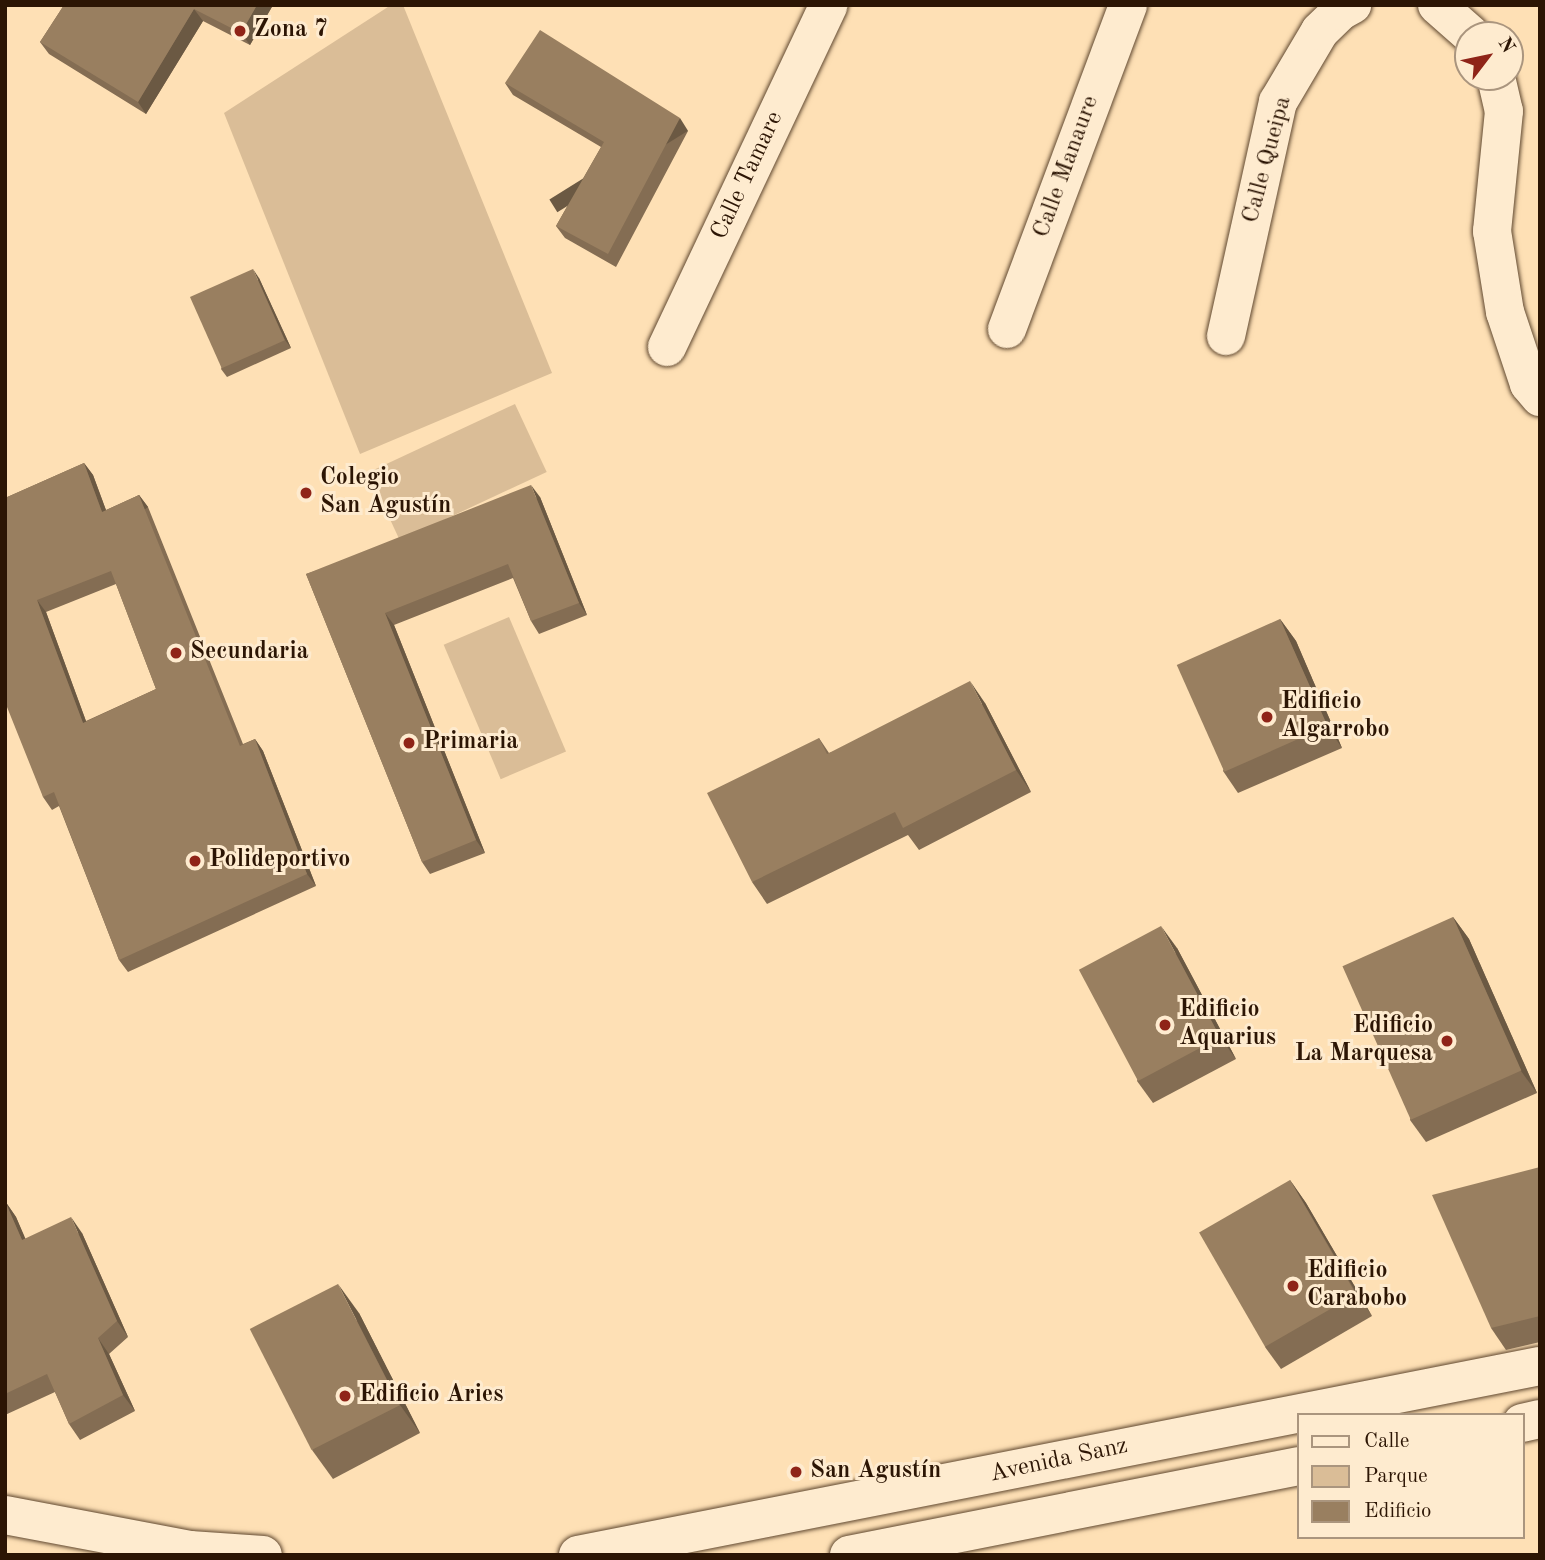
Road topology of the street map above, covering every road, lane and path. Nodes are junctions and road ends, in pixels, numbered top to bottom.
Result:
1 (829, 5) edge
2 (1128, 5) edge
3 (1352, 5) edge
4 (1437, 5) edge
5 (1455, 21) edge
6 (1499, 91) edge
7 (1007, 329) dead end
8 (1226, 336) dead end
9 (667, 347) dead end
10 (1540, 397) edge
11 (1540, 1366) edge
12 (1301, 1413) edge
13 (1296, 1414) edge
14 (1296, 1466) edge
15 (5, 1515) edge
16 (941, 1544) edge
17 (263, 1555) edge
18 (578, 1555) edge
19 (849, 1555) edge

1 - 9 street, Calle Tamare
2 - 7 street, Calle Manaure
3 - 8 street, Calle Queipa
4 - 5 street
6 - 10 street
11 - 12 street, Avenida Sanz
13 - 18 street, Avenida Sanz
14 - 16 street, Avenida Sanz
15 - 17 street
16 - 19 street, Avenida Sanz

